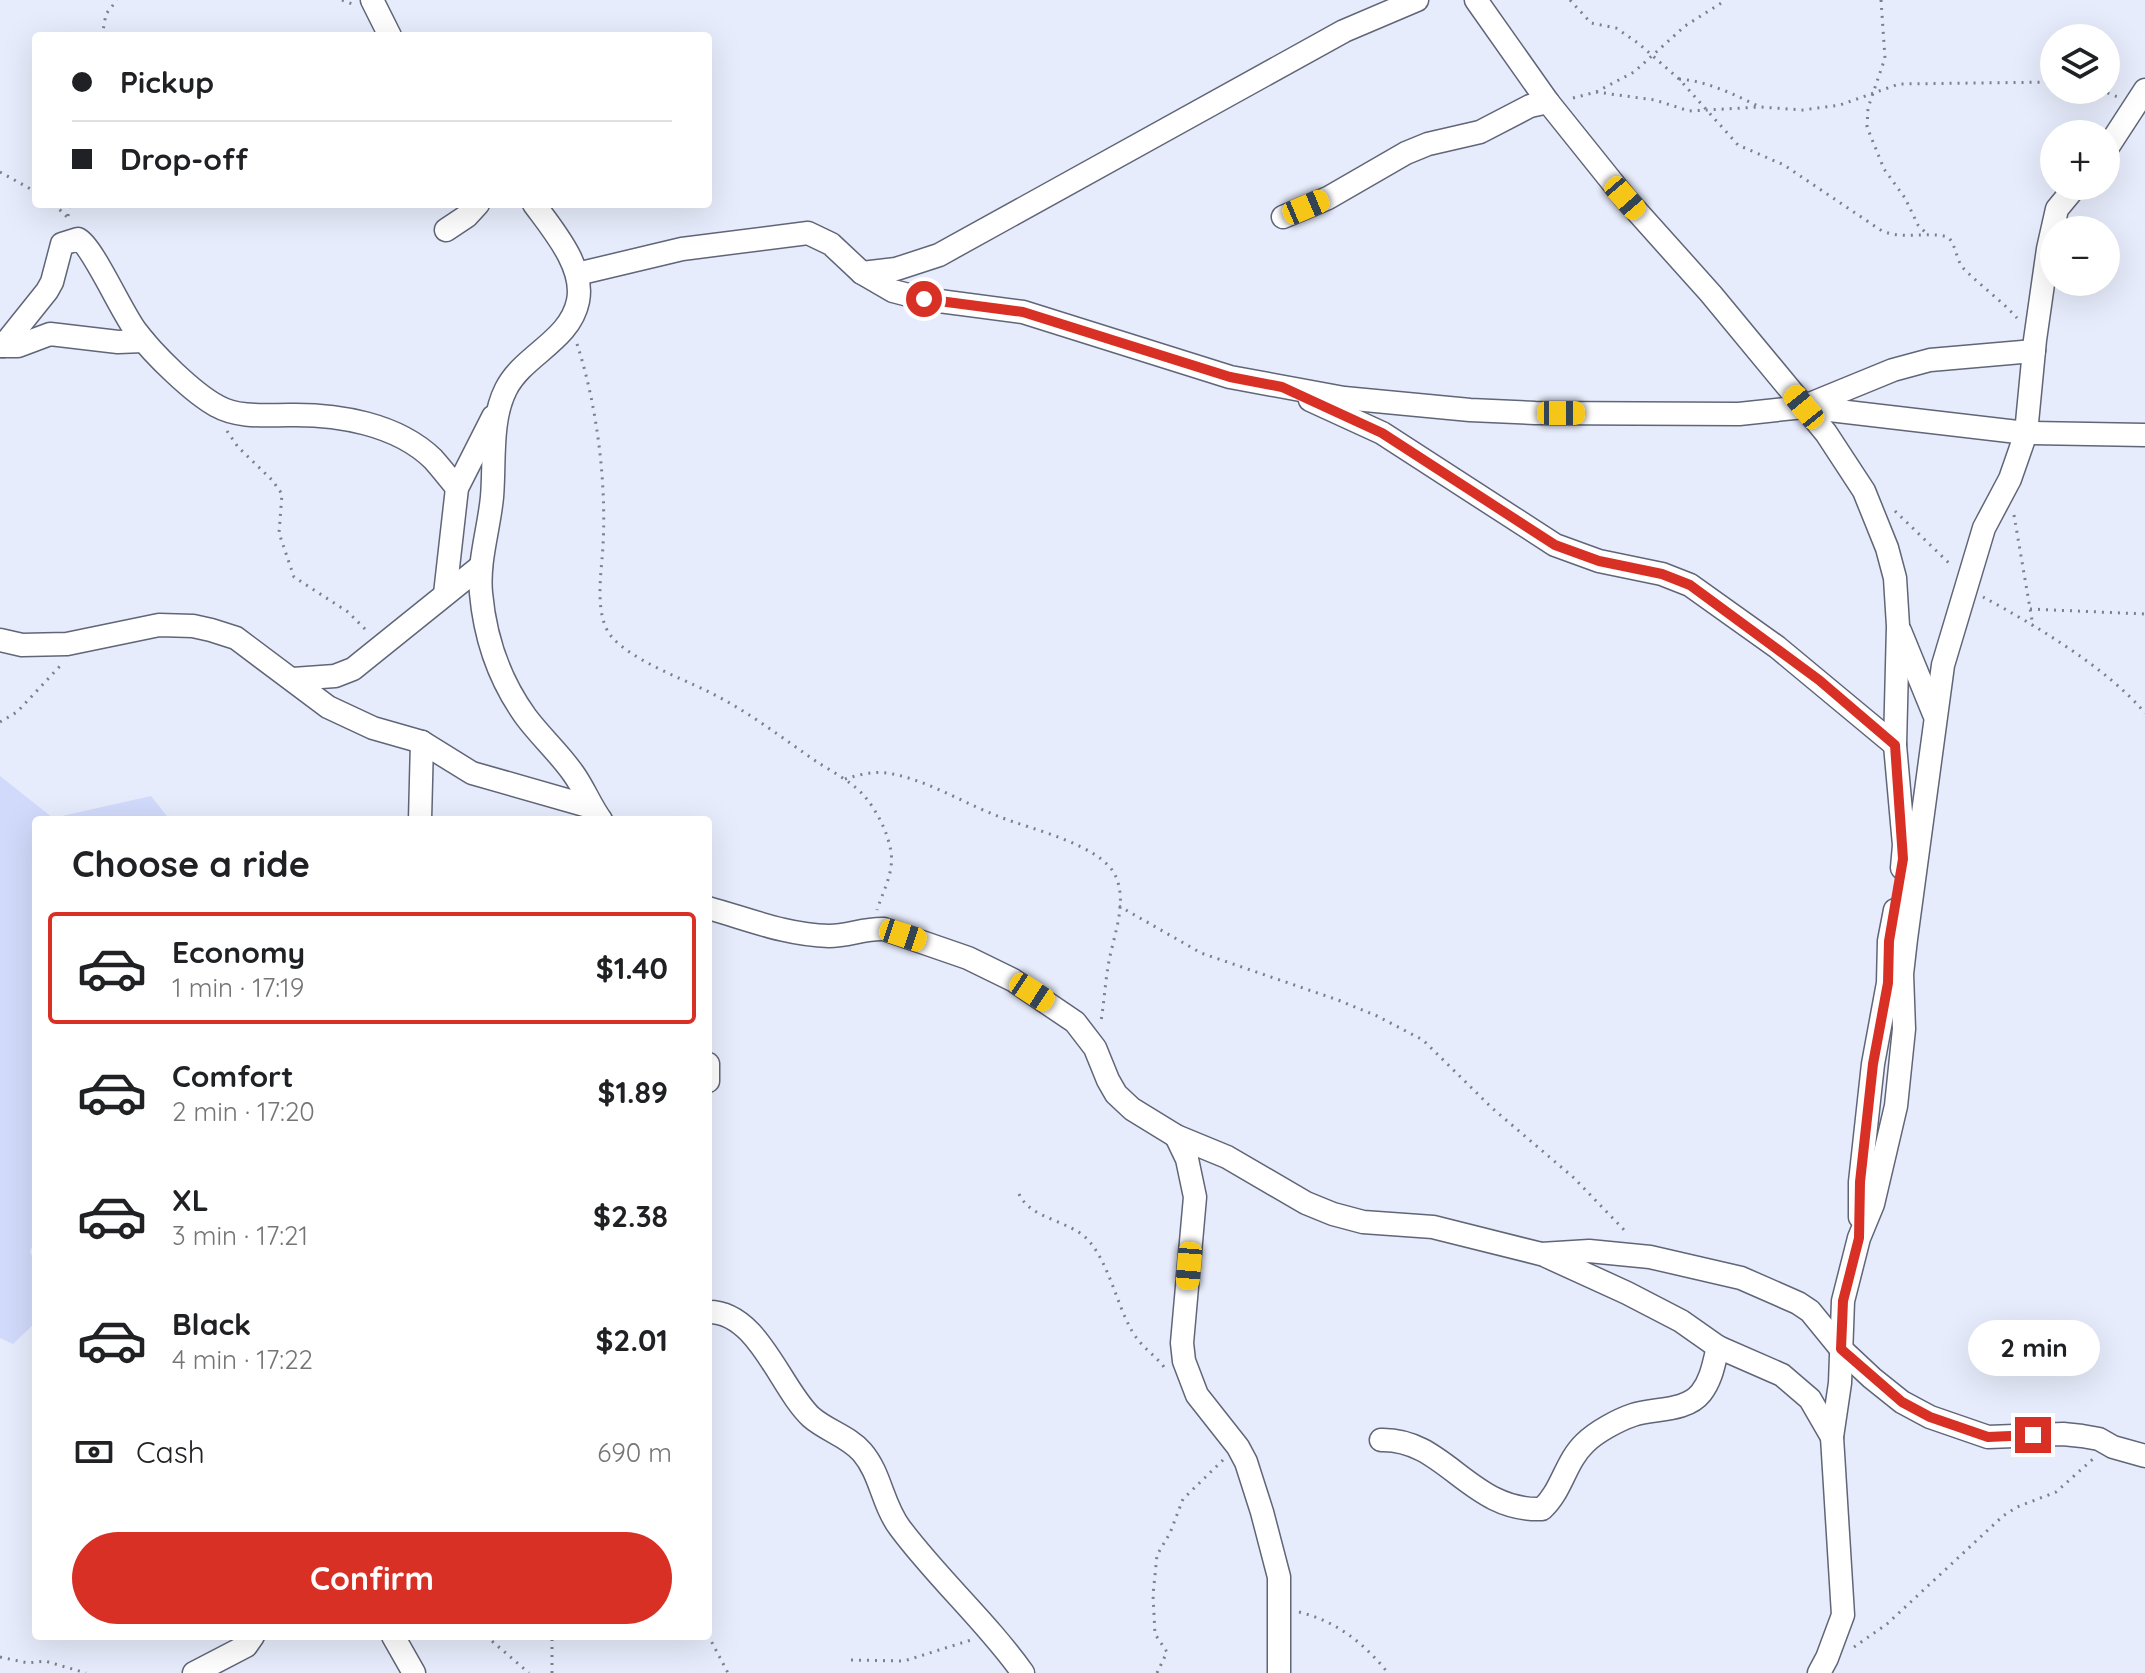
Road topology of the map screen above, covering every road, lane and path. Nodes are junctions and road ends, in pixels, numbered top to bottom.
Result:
1 (117, 0) edge
2 (372, 0) edge
3 (1417, 0) edge
4 (1476, 0) edge
5 (1570, 0) edge
6 (1726, 0) edge
7 (1881, 0) edge
8 (103, 32) edge
9 (388, 32) edge
10 (1652, 57) junction
11 (1679, 79) junction
12 (2040, 82) edge
13 (2145, 90) edge
14 (1596, 92) junction
15 (1873, 92) junction
16 (1548, 102) junction
17 (1760, 107) junction
18 (1706, 111) junction
19 (2120, 128) edge
20 (0, 172) edge
21 (32, 190) edge
22 (2064, 200) edge
23 (69, 208) edge
24 (474, 208) edge
25 (536, 208) edge
26 (68, 216) dead end
27 (1283, 217) dead end
28 (446, 230) dead end
29 (1928, 235) junction
30 (862, 273) junction
31 (577, 274) junction
32 (570, 323) junction
33 (144, 341) junction
34 (2035, 345) junction
35 (1, 346) edge
36 (1282, 387) junction
37 (216, 406) junction
38 (500, 406) junction
39 (1804, 407) junction
40 (2026, 433) junction
41 (2145, 435) edge
42 (2010, 479) junction
43 (457, 488) junction
44 (1864, 491) junction
45 (481, 566) junction
46 (1965, 587) junction
47 (445, 594) junction
48 (2030, 609) junction
49 (2145, 614) edge
50 (1898, 626) junction
51 (2033, 626) junction
52 (0, 640) edge
53 (84, 641) junction
54 (382, 646) junction
55 (293, 679) junction
56 (2145, 713) edge
57 (1935, 715) junction
58 (0, 722) edge
59 (422, 742) junction
60 (1895, 745) junction
61 (843, 779) junction
62 (596, 813) edge
63 (420, 816) edge
64 (1119, 906) junction
65 (712, 909) edge
66 (870, 928) junction
67 (1095, 1048) junction
68 (1176, 1136) junction
69 (1019, 1194) dead end
70 (1859, 1238) junction
71 (1541, 1254) junction
72 (1650, 1257) junction
73 (712, 1312) edge
74 (1718, 1347) junction
75 (1841, 1349) junction
76 (1166, 1369) dead end
77 (1832, 1437) junction
78 (1381, 1440) dead end
79 (1238, 1447) junction
80 (2113, 1447) junction
81 (2145, 1456) edge
82 (1280, 1607) junction
83 (994, 1635) junction
84 (250, 1640) edge
85 (395, 1640) edge
86 (491, 1640) edge
87 (552, 1640) edge
88 (711, 1640) edge
89 (0, 1657) edge
90 (851, 1660) dead end
91 (1823, 1666) edge
92 (86, 1673) edge
93 (194, 1673) edge
94 (414, 1673) edge
95 (529, 1673) edge
96 (552, 1673) edge
97 (728, 1673) edge
98 (1023, 1673) edge
99 (1157, 1673) edge
100 (1279, 1673) edge
101 (1388, 1673) edge

1 - 8 path
2 - 9 street
3 - 30 street
4 - 16 street
5 - 10 path
6 - 10 path
7 - 15 path
10 - 11 path
10 - 14 path
11 - 17 path
11 - 18 path
12 - 15 path
13 - 19 street
14 - 16 path
14 - 18 path
15 - 17 path
15 - 29 path
16 - 27 street
16 - 39 street
17 - 18 path
18 - 29 path
20 - 21 path
22 - 34 street
23 - 26 path
24 - 28 street
25 - 31 street
29 - 34 path
30 - 31 street
30 - 36 street
31 - 32 street
32 - 38 street
32 - 61 path
33 - 35 street
33 - 35 street
33 - 37 street
34 - 39 street
34 - 40 street
36 - 39 street
36 - 60 street
37 - 43 street
37 - 54 path
38 - 43 street
38 - 45 street
39 - 40 street
39 - 44 street
40 - 41 street
40 - 42 street
42 - 46 street
42 - 48 path
43 - 47 street
44 - 46 path
44 - 50 street
45 - 47 street
45 - 62 street
46 - 51 path
46 - 57 street
47 - 54 street
48 - 49 path
48 - 51 path
50 - 57 street
50 - 60 street
51 - 56 path
52 - 53 street
53 - 55 street
53 - 58 path
54 - 55 street
55 - 59 street
57 - 70 street
59 - 62 street
59 - 63 street
60 - 70 street
61 - 64 path
61 - 66 path
64 - 67 path
64 - 72 path
65 - 66 street
66 - 67 street
67 - 68 street
68 - 71 street
68 - 79 street
69 - 76 path
70 - 75 street
71 - 72 street
71 - 74 street
72 - 75 street
73 - 83 street
74 - 77 street
74 - 78 street
75 - 77 street
75 - 80 street
77 - 91 street
79 - 82 street
79 - 99 path
80 - 81 street
80 - 91 path
82 - 100 street
82 - 101 path
83 - 90 path
83 - 98 street
84 - 93 street
85 - 94 street
86 - 95 path
87 - 96 path
88 - 97 path
89 - 92 path

